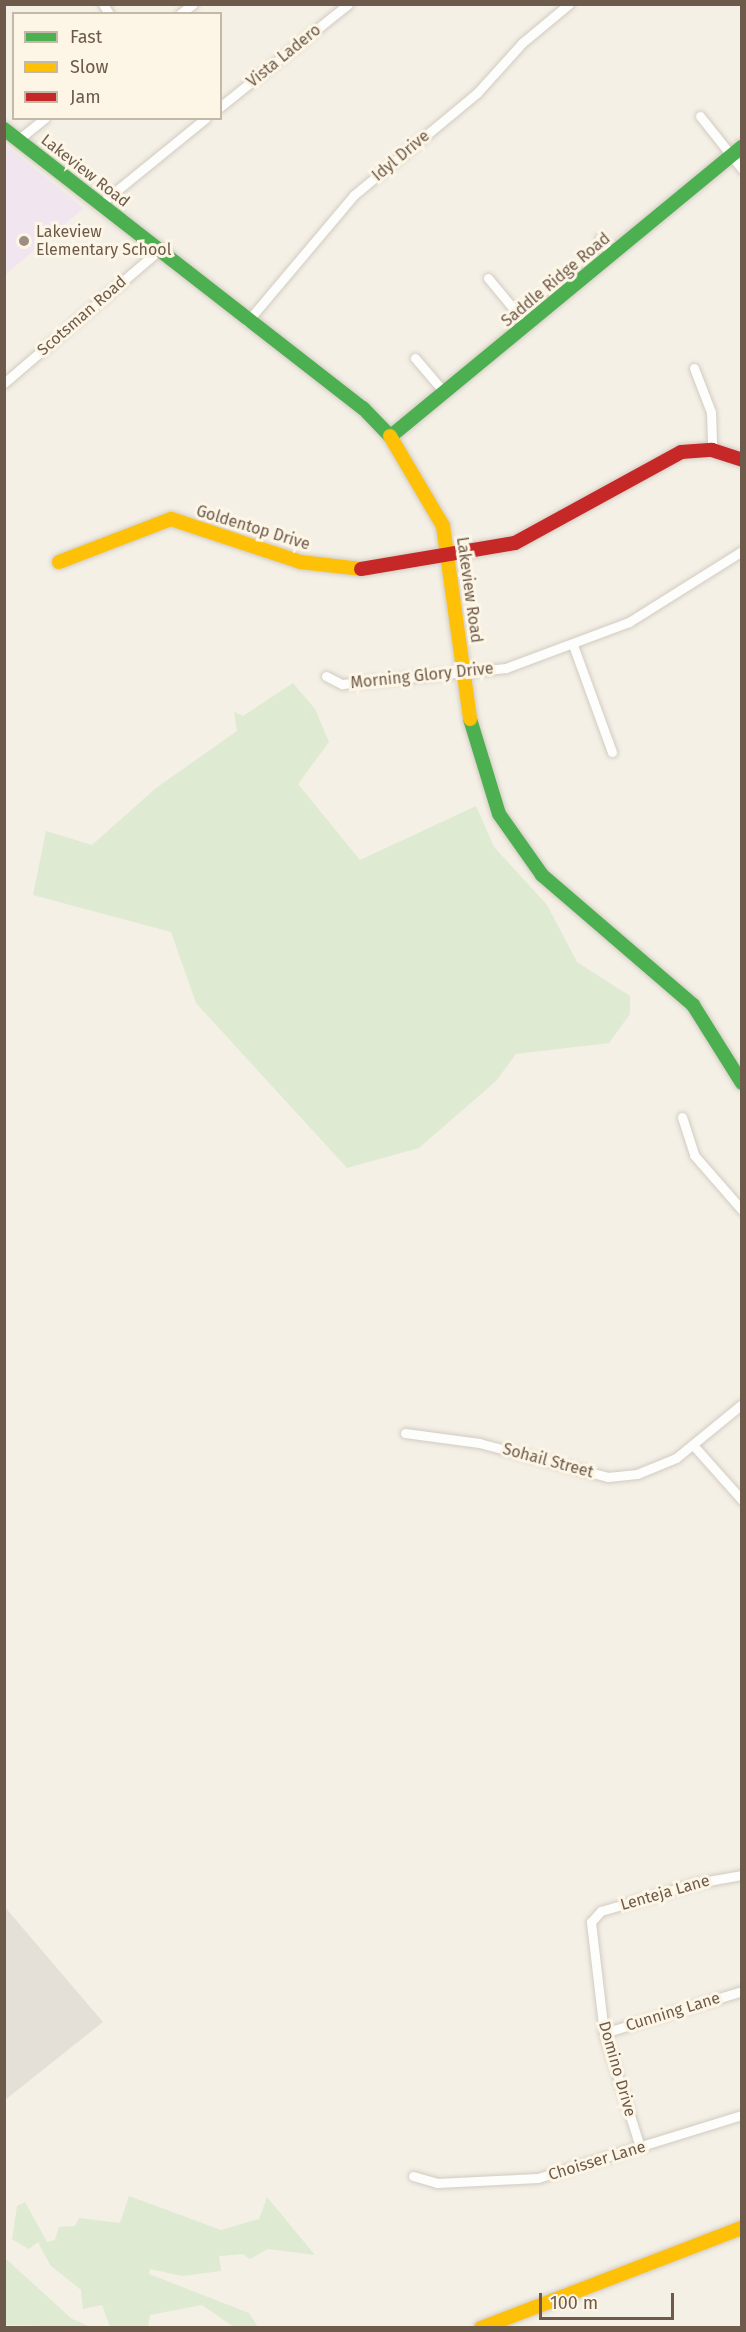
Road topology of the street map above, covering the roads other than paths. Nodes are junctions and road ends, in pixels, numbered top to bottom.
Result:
1 (348, 4) edge
2 (569, 4) edge
3 (222, 105) edge
4 (700, 116) dead end
5 (43, 120) edge
6 (204, 120) edge
7 (4, 129) edge
8 (19, 140) junction
9 (741, 147) edge
10 (730, 156) junction
11 (741, 169) edge
12 (100, 204) junction
13 (600, 238) dead end
14 (159, 250) junction
15 (612, 255) junction
16 (488, 278) dead end
17 (247, 322) junction
18 (526, 324) junction
19 (415, 358) dead end
20 (694, 368) dead end
21 (4, 383) edge
22 (444, 392) junction
23 (391, 436) junction
24 (712, 450) junction
25 (741, 460) edge
26 (741, 551) edge
27 (450, 558) junction
28 (58, 562) dead end
29 (573, 645) junction
30 (464, 675) junction
31 (326, 676) dead end
32 (612, 752) dead end
33 (741, 1083) edge
34 (682, 1117) dead end
35 (741, 1210) edge
36 (741, 1404) edge
37 (405, 1433) dead end
38 (693, 1444) junction
39 (741, 1500) edge
40 (741, 1875) edge
41 (593, 1919) joint
42 (741, 1991) edge
43 (604, 2033) junction
44 (741, 2115) edge
45 (640, 2147) junction
46 (413, 2176) dead end
47 (741, 2228) edge
48 (481, 2328) edge

1 - 3 street, Vista Ladero
2 - 17 street, Idyl Drive
4 - 10 street
5 - 8 street
6 - 12 street
7 - 8 street, Lakeview Road
8 - 12 street, Lakeview Road
9 - 10 street, Saddle Ridge Road
10 - 11 street
10 - 15 street, Saddle Ridge Road
12 - 14 street, Lakeview Road
13 - 15 street
14 - 17 street, Lakeview Road
14 - 21 street, Scotsman Road
15 - 18 street, Saddle Ridge Road
16 - 18 street
17 - 23 street, Lakeview Road
18 - 22 street, Saddle Ridge Road
19 - 22 street
20 - 24 street
22 - 23 street, Saddle Ridge Road
23 - 27 street, Lakeview Road
24 - 25 street, Goldentop Drive
24 - 27 street, Goldentop Drive
26 - 29 street, Morning Glory Drive
27 - 28 street, Goldentop Drive
27 - 30 street, Lakeview Road
29 - 30 street, Morning Glory Drive
29 - 32 street
30 - 31 street, Morning Glory Drive
30 - 33 street, Lakeview Road
34 - 35 street
36 - 38 street, Sohail Street
37 - 38 street, Sohail Street
38 - 39 street
40 - 41 street, Lenteja Lane
41 - 43 street, Domino Drive
42 - 43 street, Cunning Lane
43 - 45 street, Domino Drive
44 - 45 street, Choisser Lane
45 - 46 street, Choisser Lane
47 - 48 street

